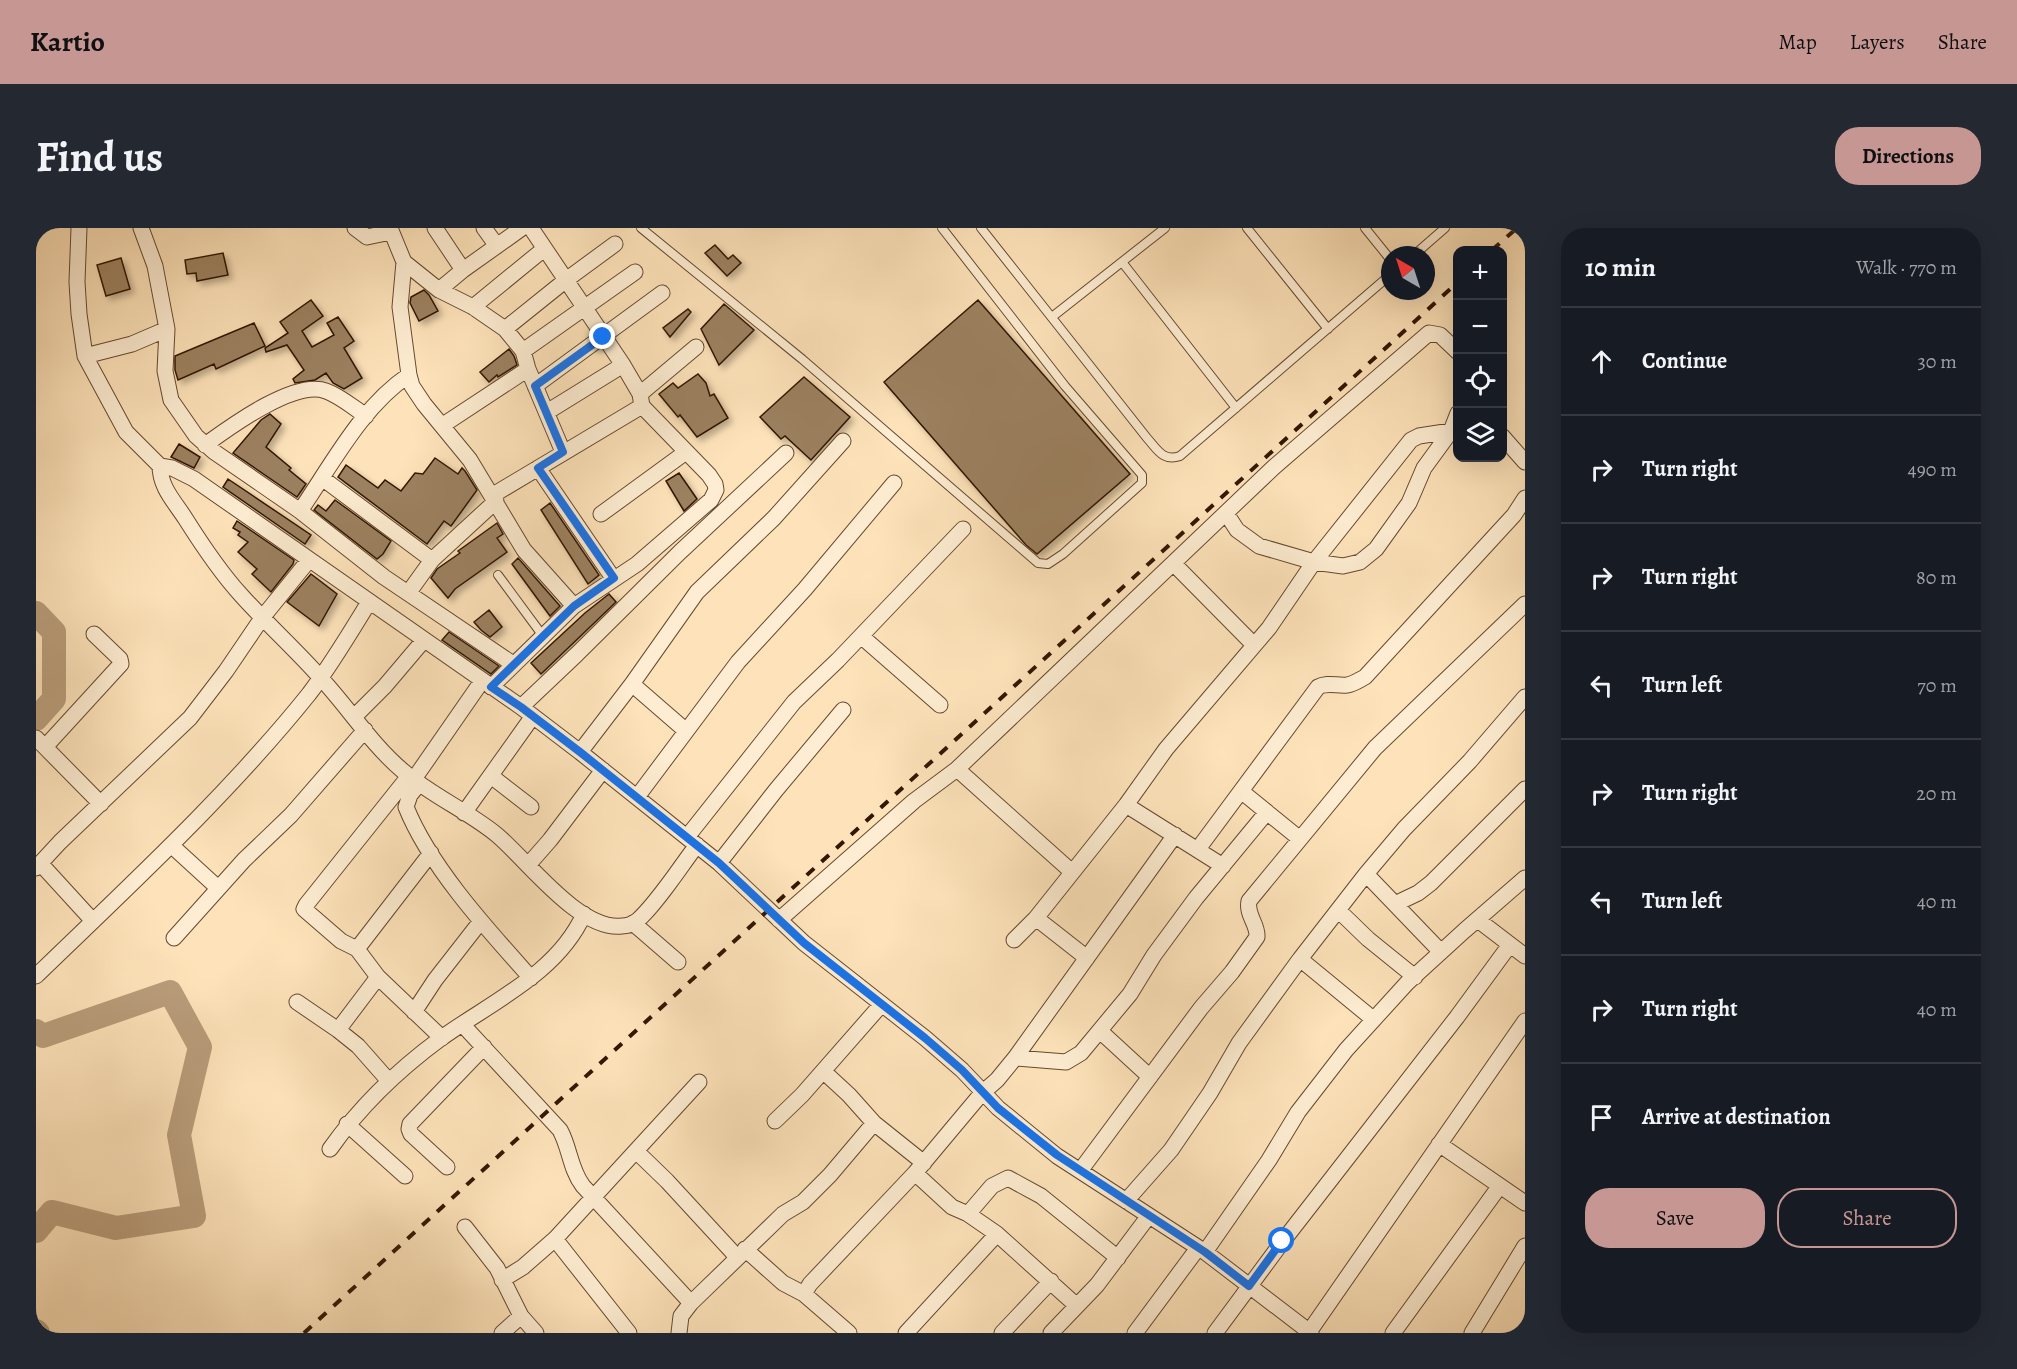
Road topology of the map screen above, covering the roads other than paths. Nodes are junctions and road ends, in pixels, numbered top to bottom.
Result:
1 (79, 228) edge
2 (141, 228) edge
3 (355, 228) edge
4 (435, 228) edge
5 (484, 228) edge
6 (522, 228) edge
7 (531, 228) edge
8 (641, 228) edge
9 (942, 228) edge
10 (981, 228) edge
11 (1165, 228) edge
12 (1247, 228) edge
13 (1365, 228) edge
14 (1445, 228) edge
15 (390, 230) edge
16 (615, 244) dead end
17 (497, 246) junction
18 (1424, 246) edge
19 (1381, 248) edge
20 (544, 249) junction
21 (404, 262) junction
22 (1122, 262) junction
23 (463, 270) junction
24 (635, 272) dead end
25 (566, 280) junction
26 (1381, 283) edge
27 (440, 290) junction
28 (662, 293) dead end
29 (473, 307) junction
30 (585, 309) junction
31 (1052, 318) junction
32 (167, 329) junction
33 (505, 329) junction
34 (1328, 329) junction
35 (603, 337) junction
36 (696, 347) dead end
37 (1453, 347) edge
38 (523, 351) junction
39 (85, 356) junction
40 (622, 365) junction
41 (528, 369) junction
42 (409, 375) junction
43 (535, 386) junction
44 (641, 400) junction
45 (1236, 408) junction
46 (547, 412) junction
47 (366, 416) junction
48 (443, 425) junction
49 (1453, 426) edge
50 (1451, 431) junction
51 (843, 441) dead end
52 (1507, 441) edge
53 (205, 445) junction
54 (563, 452) junction
55 (686, 452) junction
56 (786, 453) dead end
57 (1525, 462) edge
58 (160, 466) junction
59 (538, 468) junction
60 (322, 478) junction
61 (894, 483) dead end
62 (495, 498) junction
63 (1525, 498) edge
64 (300, 511) junction
65 (1226, 513) junction
66 (601, 514) dead end
67 (963, 529) dead end
68 (309, 560) junction
69 (432, 560) junction
70 (1314, 562) junction
71 (1173, 563) junction
72 (498, 575) dead end
73 (614, 578) junction
74 (409, 592) junction
75 (369, 602) junction
76 (1525, 604) edge
77 (574, 606) junction
78 (262, 618) junction
79 (94, 634) dead end
80 (543, 636) junction
81 (861, 636) junction
82 (424, 640) junction
83 (1254, 645) junction
84 (513, 664) junction
85 (320, 677) junction
86 (487, 684) junction
87 (632, 684) junction
88 (1525, 697) edge
89 (940, 705) dead end
90 (843, 710) dead end
91 (527, 711) junction
92 (354, 717) junction
93 (365, 730) junction
94 (685, 730) junction
95 (40, 742) edge
96 (580, 752) junction
97 (957, 769) junction
98 (603, 770) junction
99 (491, 776) junction
100 (414, 780) junction
101 (1525, 789) edge
102 (1241, 791) junction
103 (637, 797) junction
104 (101, 804) junction
105 (1126, 805) junction
106 (531, 807) dead end
107 (1267, 812) junction
108 (464, 813) junction
109 (1175, 836) junction
110 (1300, 839) junction
111 (692, 841) junction
112 (171, 845) junction
113 (1198, 849) junction
114 (431, 853) junction
115 (719, 863) junction
116 (529, 864) junction
117 (38, 866) edge
118 (1222, 866) junction
119 (1072, 872) junction
120 (1366, 874) junction
121 (1525, 878) edge
122 (218, 888) junction
123 (1395, 904) junction
124 (1338, 910) junction
125 (584, 914) junction
126 (1036, 918) junction
127 (778, 920) junction
128 (1478, 920) junction
129 (93, 921) junction
130 (482, 921) junction
131 (633, 923) junction
132 (174, 938) dead end
133 (1014, 940) dead end
134 (1509, 946) junction
135 (357, 949) junction
136 (1442, 952) junction
137 (1525, 956) edge
138 (1087, 958) junction
139 (1300, 958) junction
140 (678, 962) dead end
141 (36, 976) edge
142 (378, 976) junction
143 (1414, 977) junction
144 (531, 978) junction
145 (297, 1002) dead end
146 (881, 1005) junction
147 (414, 1011) junction
148 (1373, 1019) junction
149 (1525, 1022) edge
150 (462, 1024) junction
151 (338, 1030) junction
152 (1100, 1031) junction
153 (442, 1038) junction
154 (484, 1047) junction
155 (1016, 1058) junction
156 (823, 1071) junction
157 (1150, 1077) junction
158 (388, 1080) junction
159 (699, 1082) dead end
160 (982, 1093) junction
161 (775, 1121) dead end
162 (874, 1123) junction
163 (347, 1124) junction
164 (1439, 1144) junction
165 (330, 1149) dead end
166 (636, 1151) junction
167 (447, 1167) dead end
168 (919, 1168) junction
169 (1080, 1171) junction
170 (405, 1176) dead end
171 (1499, 1187) junction
172 (594, 1198) junction
173 (1125, 1202) junction
174 (1525, 1203) edge
175 (968, 1214) junction
176 (1148, 1217) junction
177 (465, 1227) dead end
178 (998, 1234) junction
179 (555, 1239) junction
180 (1525, 1246) edge
181 (1201, 1250) junction
182 (741, 1253) junction
183 (1118, 1258) junction
184 (502, 1280) junction
185 (1051, 1281) junction
186 (1249, 1286) junction
187 (804, 1294) junction
188 (691, 1303) junction
189 (1077, 1306) junction
190 (521, 1316) junction
191 (1292, 1327) edge
192 (1310, 1332) edge
193 (502, 1333) edge
194 (536, 1333) edge
195 (629, 1333) edge
196 (679, 1333) edge
197 (849, 1333) edge
198 (906, 1333) edge
199 (1002, 1333) edge
200 (1051, 1333) edge
201 (1135, 1333) edge
202 (1215, 1333) edge
203 (1393, 1333) edge
204 (1472, 1333) edge

1 - 39 street
2 - 32 street
3 - 15 street
4 - 23 street
5 - 17 street
6 - 17 street
7 - 20 street
8 - 9 lane
10 - 31 lane
11 - 22 lane
12 - 34 lane
13 - 19 lane
14 - 18 lane
15 - 21 street
16 - 25 street
17 - 23 street
20 - 25 street
20 - 29 street
21 - 27 street
21 - 42 street
22 - 31 lane
22 - 45 lane
23 - 27 street
24 - 30 street
25 - 30 street
25 - 33 street
26 - 34 lane
27 - 29 street
28 - 35 street
29 - 33 street
30 - 35 street
30 - 38 street
31 - 45 lane
32 - 39 street
32 - 53 street
33 - 38 street
34 - 45 lane
35 - 40 street
35 - 43 street
36 - 44 street
37 - 65 street
38 - 41 street
39 - 58 street
40 - 44 street
40 - 46 street
41 - 43 street
41 - 48 street
42 - 47 street
42 - 48 street
43 - 46 street
44 - 54 street
44 - 55 street
46 - 54 street
47 - 53 street
47 - 60 street
48 - 62 street
49 - 50 street
50 - 70 street
50 - 70 street
51 - 87 street
52 - 57 street
53 - 64 street
54 - 59 street
55 - 66 street
55 - 73 street
56 - 91 street
58 - 68 street
58 - 78 street
59 - 62 street
59 - 73 street
60 - 64 street
60 - 69 street
61 - 94 street
62 - 69 street
62 - 77 street
63 - 102 street
64 - 74 street
65 - 70 street
65 - 71 street
67 - 81 street
68 - 75 street
68 - 78 street
69 - 74 street
70 - 83 street
71 - 83 street
71 - 97 street
72 - 80 lane
73 - 77 street
74 - 84 street
75 - 82 street
75 - 85 street
76 - 110 street
77 - 80 street
78 - 85 street
78 - 104 street
79 - 95 street
80 - 84 street
81 - 89 street
81 - 111 street
82 - 86 street
82 - 92 street
83 - 105 street
84 - 86 street
85 - 92 street
85 - 112 street
86 - 91 street
86 - 100 street
87 - 94 street
87 - 96 street
88 - 120 street
90 - 115 street
91 - 96 street
91 - 99 street
92 - 93 street
93 - 100 street
93 - 122 street
94 - 103 street
95 - 104 street
96 - 98 street
97 - 119 street
97 - 127 street
98 - 103 street
98 - 116 street
99 - 106 street
99 - 108 street
100 - 108 street
100 - 114 street
100 - 135 street
101 - 123 street
102 - 107 street
102 - 113 street
103 - 111 street
104 - 117 street
105 - 109 street
105 - 119 street
107 - 110 street
107 - 118 street
108 - 116 street
109 - 113 street
109 - 138 street
110 - 157 street
111 - 115 street
111 - 131 street
112 - 122 street
112 - 129 street
113 - 118 street
114 - 130 street
114 - 135 street
115 - 127 street
116 - 125 street
117 - 129 street
118 - 152 street
119 - 126 street
120 - 123 street
120 - 124 street
121 - 128 street
122 - 132 street
123 - 136 street
124 - 139 street
124 - 143 street
125 - 131 street
125 - 144 street
126 - 133 street
126 - 138 street
127 - 146 street
128 - 134 street
128 - 136 street
129 - 141 street
130 - 144 street
130 - 147 street
131 - 140 street
134 - 137 street
134 - 186 street
135 - 142 street
136 - 143 street
138 - 155 street
139 - 148 street
139 - 173 street
142 - 147 street
142 - 151 street
143 - 148 street
144 - 150 street
145 - 151 street
146 - 156 street
146 - 160 street
147 - 153 street
148 - 181 street
149 - 164 street
150 - 153 street
150 - 154 street
151 - 158 street
152 - 155 street
152 - 157 street
153 - 158 street
154 - 167 street
154 - 172 street
155 - 160 street
156 - 161 street
156 - 162 street
157 - 169 street
158 - 163 street
159 - 166 street
160 - 168 street
160 - 169 street
162 - 168 street
162 - 182 street
163 - 165 street
163 - 170 street
164 - 171 street
164 - 192 street
166 - 172 street
166 - 182 street
168 - 175 street
168 - 187 street
169 - 173 street
171 - 174 street
171 - 203 street
172 - 179 street
172 - 188 street
173 - 176 street
175 - 178 street
175 - 183 street
176 - 181 street
176 - 183 street
177 - 184 street
178 - 185 street
178 - 198 street
179 - 184 street
179 - 195 street
180 - 204 street
181 - 186 street
181 - 201 street
182 - 187 street
182 - 188 street
183 - 189 street
184 - 190 street
185 - 189 street
185 - 199 street
186 - 191 street
186 - 202 street
187 - 197 street
188 - 196 street
189 - 200 street
190 - 193 street
190 - 194 street
191 - 192 street

